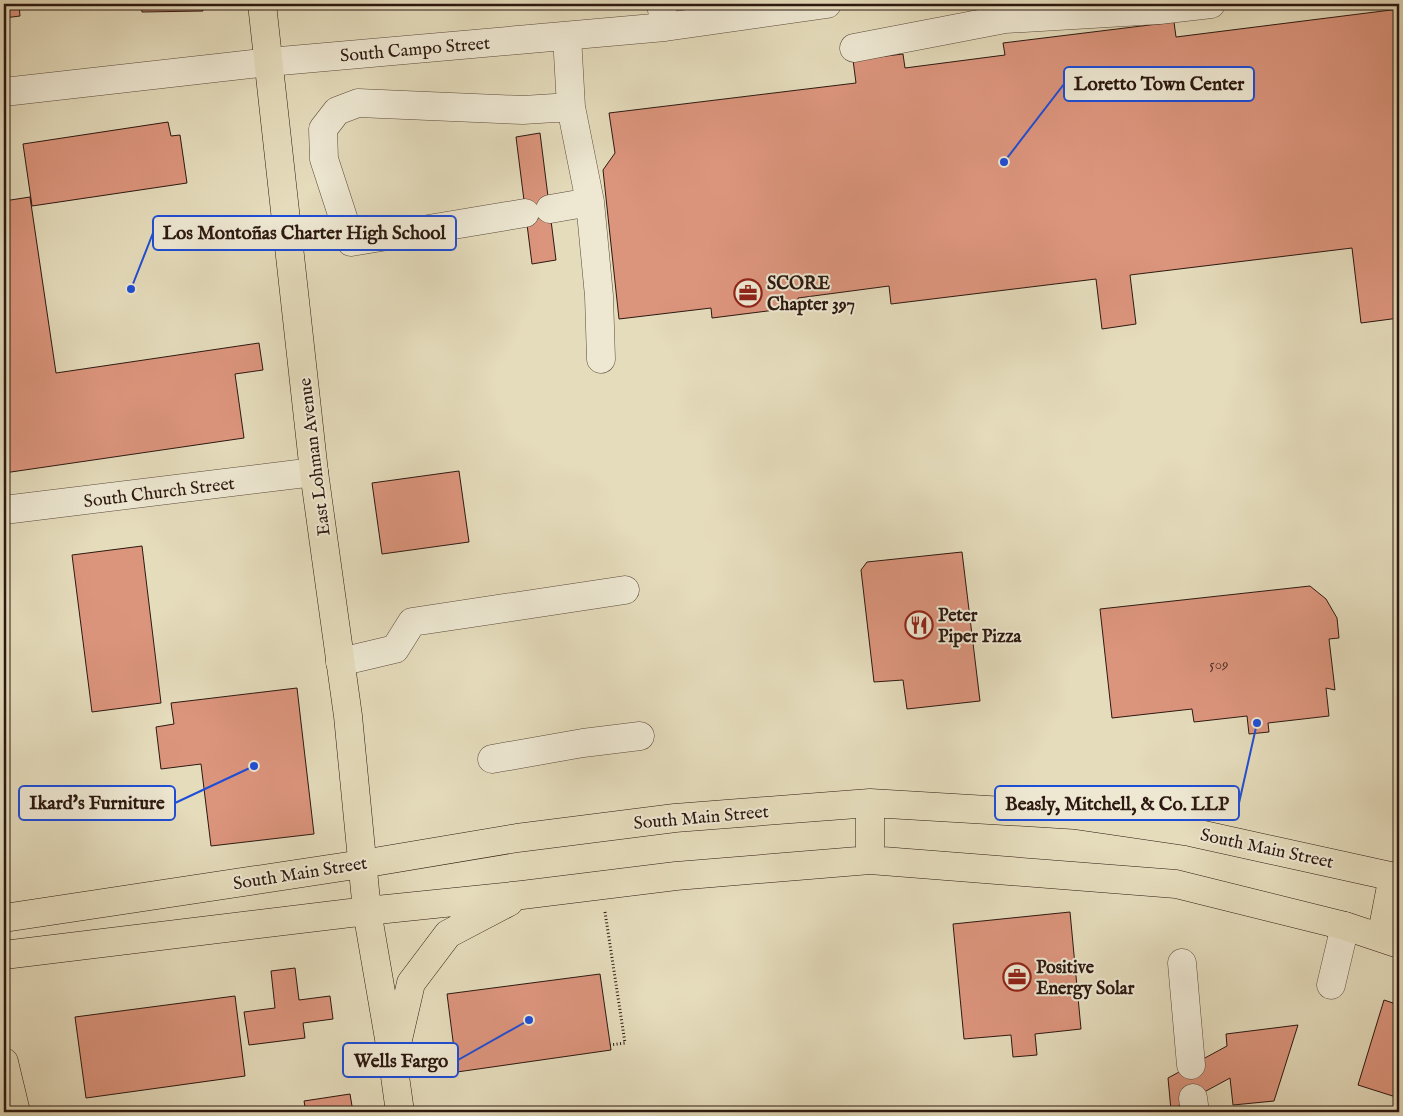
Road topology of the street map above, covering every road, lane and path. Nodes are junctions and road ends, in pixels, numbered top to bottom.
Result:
1 (262, 4) edge
2 (827, 4) edge
3 (1211, 4) edge
4 (979, 14) edge
5 (663, 15) edge
6 (568, 36) junction
7 (854, 48) dead end
8 (269, 62) junction
9 (4, 92) edge
10 (571, 107) junction
11 (590, 202) junction
12 (601, 359) dead end
13 (314, 472) junction
14 (4, 510) edge
15 (625, 590) dead end
16 (340, 662) junction
17 (640, 736) dead end
18 (492, 759) dead end
19 (870, 803) junction
20 (870, 860) junction
21 (362, 864) junction
22 (1396, 877) edge
23 (601, 885) junction
24 (522, 896) junction
25 (367, 911) junction
26 (4, 918) edge
27 (1345, 926) junction
28 (1390, 941) edge
29 (4, 956) edge
30 (1182, 963) dead end
31 (1331, 985) dead end
32 (610, 1045) dead end
33 (4, 1062) edge
34 (393, 1062) junction
35 (1191, 1065) dead end
36 (16, 1112) edge
37 (400, 1112) edge

1 - 8 main road, East Lohman Avenue
2 - 5 street, South Campo Street
3 - 4 street
4 - 7 street
5 - 6 street, South Campo Street
6 - 8 street, South Campo Street
6 - 10 street
8 - 9 street, South Campo Street
8 - 13 main road, East Lohman Avenue
10 - 11 street
10 - 11 street
11 - 12 street
13 - 14 street, South Church Street
13 - 16 main road, East Lohman Avenue
15 - 16 street
16 - 21 main road, East Lohman Avenue
17 - 18 street
19 - 20 main road
19 - 21 main road, South Main Street
19 - 22 main road, South Main Street
20 - 23 main road
20 - 27 main road
21 - 25 main road, East Lohman Avenue
21 - 26 main road, South Main Street
22 - 28 main road
23 - 24 main road
23 - 32 path
24 - 25 main road
24 - 34 main road
25 - 29 main road
25 - 34 main road, East Lohman Avenue
27 - 28 main road
27 - 31 street
30 - 35 street
33 - 36 main road
34 - 37 main road, East Lohman Avenue

